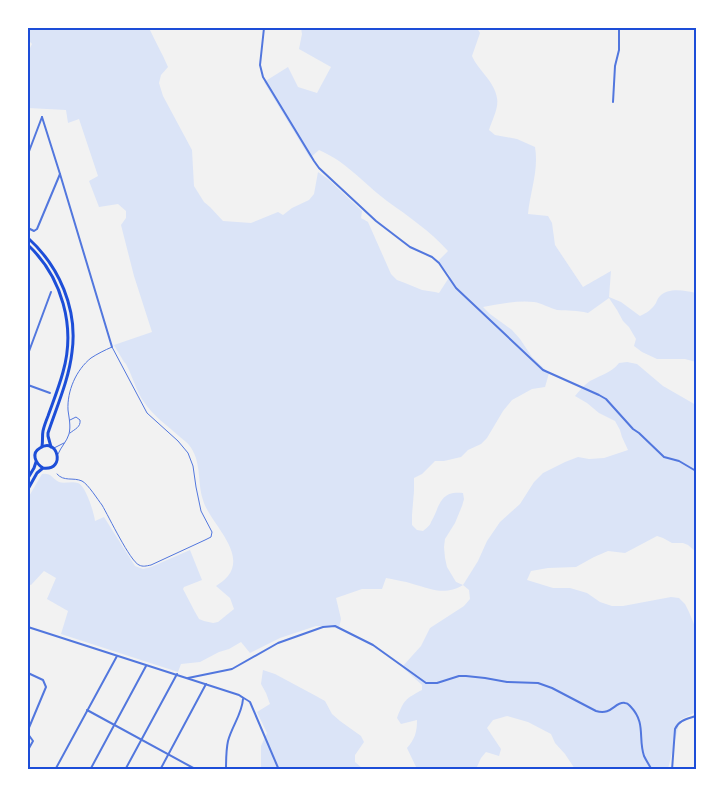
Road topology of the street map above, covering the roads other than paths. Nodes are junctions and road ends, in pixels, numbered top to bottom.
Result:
1 (264, 28) edge
2 (619, 28) edge
3 (612, 102) dead end
4 (28, 154) edge
5 (60, 174) junction
6 (28, 228) edge
7 (28, 238) edge
8 (28, 245) edge
9 (51, 292) dead end
10 (112, 347) junction
11 (28, 354) edge
12 (28, 385) edge
13 (50, 393) dead end
14 (70, 420) junction
15 (69, 433) junction
16 (64, 442) junction
17 (42, 446) junction
18 (52, 447) junction
19 (58, 456) junction
20 (36, 461) junction
21 (42, 468) junction
22 (696, 470) edge
23 (57, 474) dead end
24 (28, 478) edge
25 (28, 489) edge
26 (28, 626) edge
27 (117, 656) junction
28 (147, 665) junction
29 (28, 673) edge
30 (176, 674) junction
31 (188, 678) junction
32 (206, 684) junction
33 (243, 699) junction
34 (87, 710) junction
35 (696, 716) edge
36 (114, 725) junction
37 (28, 730) edge
38 (28, 734) edge
39 (141, 740) junction
40 (28, 750) edge
41 (168, 754) junction
42 (55, 770) edge
43 (90, 770) edge
44 (125, 770) edge
45 (160, 770) edge
46 (198, 770) edge
47 (226, 770) edge
48 (279, 770) edge
49 (652, 770) edge
50 (672, 770) edge

1 - 22 street
2 - 3 street
4 - 5 street
5 - 6 street
5 - 10 street
7 - 18 main road
8 - 17 main road
9 - 11 street
10 - 14 lane
10 - 23 lane
12 - 13 street
14 - 15 lane
14 - 15 lane
15 - 16 lane
16 - 18 lane
16 - 19 lane
17 - 18 main road
17 - 20 main road
18 - 19 main road
19 - 21 main road
20 - 21 main road
20 - 24 main road
21 - 25 main road
26 - 27 street
27 - 28 street
27 - 34 street
28 - 30 street
28 - 36 street
29 - 37 street
30 - 31 street
30 - 39 street
31 - 32 street
31 - 49 street
32 - 33 street
32 - 41 street
33 - 47 street
33 - 48 street
34 - 36 street
34 - 42 street
35 - 50 street
36 - 39 street
36 - 43 street
38 - 40 street
39 - 41 street
39 - 44 street
41 - 45 street
41 - 46 street

